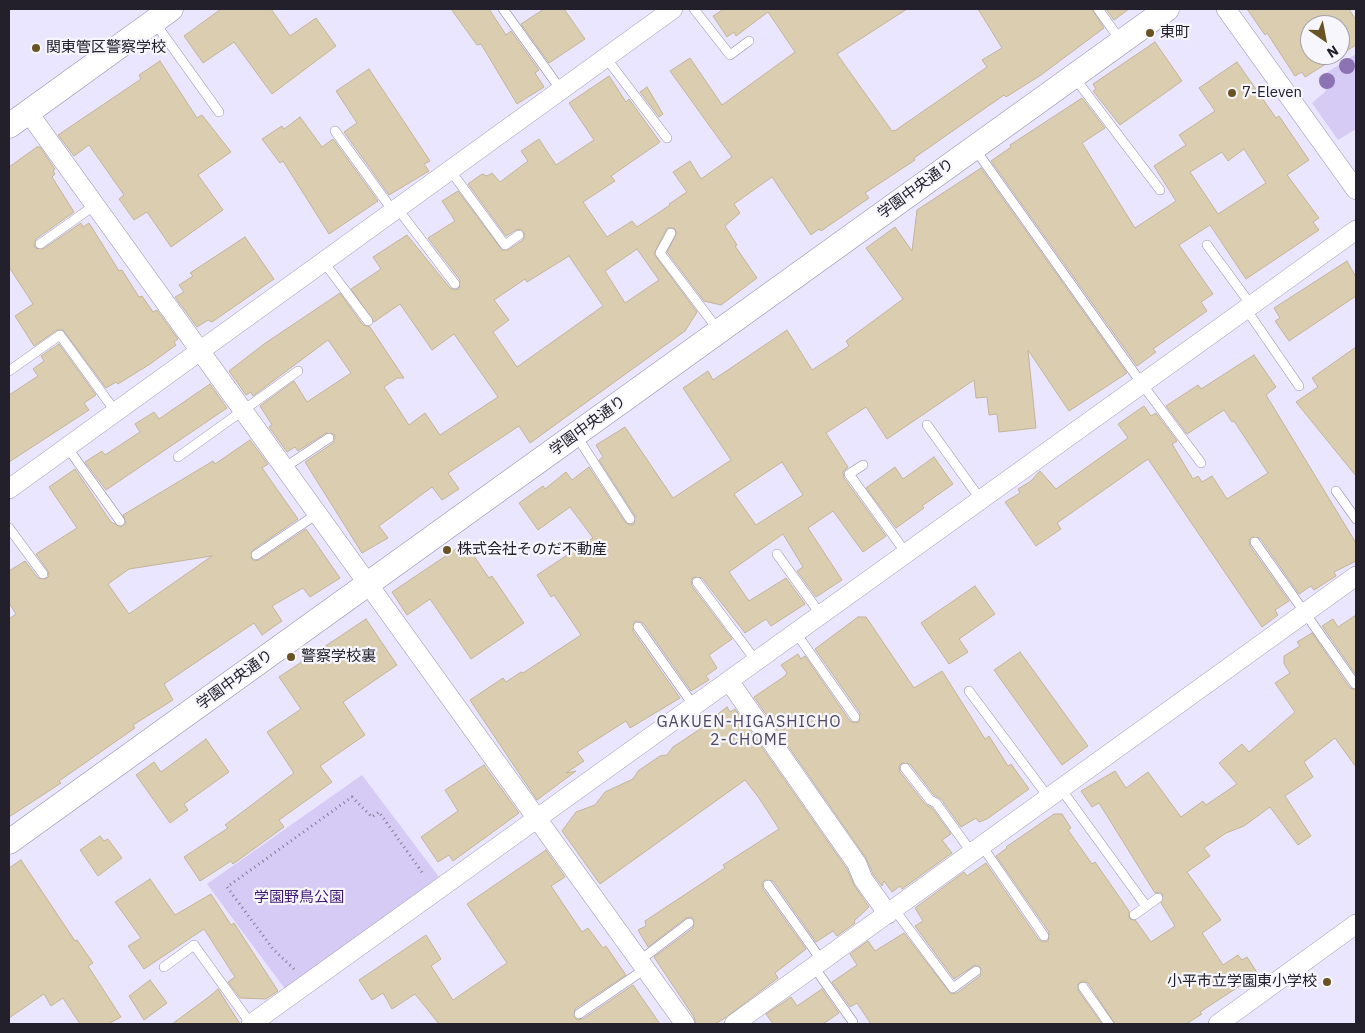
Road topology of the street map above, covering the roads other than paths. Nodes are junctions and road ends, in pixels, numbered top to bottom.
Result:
1 (503, 9) edge
2 (673, 9) edge
3 (694, 9) edge
4 (1098, 9) edge
5 (1167, 9) edge
6 (1226, 9) edge
7 (162, 15) edge
8 (749, 41) dead end
9 (1121, 42) junction
10 (606, 58) junction
11 (1074, 77) junction
12 (561, 90) junction
13 (28, 112) junction
14 (219, 112) dead end
15 (9, 126) edge
16 (334, 131) dead end
17 (667, 138) dead end
18 (974, 147) junction
19 (450, 170) junction
20 (1160, 190) dead end
21 (1356, 190) edge
22 (96, 206) junction
23 (395, 209) junction
24 (1356, 230) edge
25 (671, 233) dead end
26 (519, 235) dead end
27 (40, 244) dead end
28 (1207, 245) dead end
29 (322, 261) junction
30 (455, 284) dead end
31 (1248, 307) junction
32 (368, 321) dead end
33 (719, 331) junction
34 (200, 350) junction
35 (9, 371) edge
36 (298, 371) dead end
37 (1142, 384) junction
38 (1299, 386) dead end
39 (115, 411) junction
40 (243, 411) junction
41 (927, 425) dead end
42 (576, 435) junction
43 (329, 438) dead end
44 (67, 447) junction
45 (178, 457) dead end
46 (1201, 463) dead end
47 (863, 465) dead end
48 (284, 468) junction
49 (9, 489) edge
50 (1336, 492) dead end
51 (981, 500) junction
52 (317, 514) junction
53 (1356, 519) edge
54 (630, 520) dead end
55 (120, 521) dead end
56 (9, 528) edge
57 (1255, 542) dead end
58 (906, 553) junction
59 (777, 554) dead end
60 (256, 555) dead end
61 (43, 574) dead end
62 (1356, 576) edge
63 (697, 582) dead end
64 (368, 584) junction
65 (1305, 613) junction
66 (821, 615) junction
67 (638, 627) dead end
68 (796, 633) junction
69 (756, 661) junction
70 (729, 681) junction
71 (1356, 684) edge
72 (969, 691) dead end
73 (694, 706) junction
74 (855, 717) dead end
75 (905, 768) dead end
76 (1055, 793) junction
77 (537, 819) junction
78 (9, 842) edge
79 (977, 849) junction
80 (768, 885) dead end
81 (1158, 898) dead end
82 (1146, 906) junction
83 (891, 911) junction
84 (1134, 915) dead end
85 (689, 923) dead end
86 (1356, 924) edge
87 (1044, 936) dead end
88 (818, 964) junction
89 (642, 965) junction
90 (164, 967) dead end
91 (976, 971) dead end
92 (1083, 987) dead end
93 (579, 1014) dead end
94 (746, 1021) edge
95 (853, 1022) dead end
96 (251, 1024) edge
97 (685, 1024) edge
98 (1109, 1024) edge
99 (1218, 1024) edge

1 - 12 lane
2 - 10 street
3 - 8 lane
4 - 9 lane
5 - 9 street, 学園中央通り
6 - 21 street
7 - 13 street
7 - 14 lane
9 - 11 street, 学園中央通り
10 - 12 street
10 - 17 lane
11 - 18 street, 学園中央通り
11 - 20 lane
12 - 19 street
13 - 15 street
13 - 22 street
16 - 23 lane
18 - 33 street, 学園中央通り
18 - 37 lane
19 - 23 street
19 - 26 lane
22 - 27 lane
22 - 34 street
23 - 29 street
23 - 30 lane
24 - 31 street
25 - 33 lane
28 - 31 lane
29 - 32 lane
29 - 34 street
31 - 37 street
31 - 38 lane
33 - 42 street, 学園中央通り
34 - 39 street
34 - 40 street
35 - 39 lane
36 - 40 lane
37 - 46 lane
37 - 51 street
39 - 44 street
40 - 45 lane
40 - 48 street
41 - 51 lane
42 - 54 lane
42 - 64 street, 学園中央通り
43 - 48 lane
44 - 49 street
44 - 55 lane
47 - 58 lane
48 - 52 street
50 - 53 lane
51 - 58 street
52 - 60 lane
52 - 64 street
56 - 61 lane
57 - 65 lane
58 - 66 street
59 - 66 lane
62 - 65 street
63 - 69 lane
64 - 77 street
64 - 78 street, 学園中央通り
65 - 71 lane
65 - 76 street
66 - 68 street
67 - 73 lane
68 - 69 street
68 - 74 lane
69 - 70 street
70 - 73 street
70 - 83 street
72 - 76 lane
73 - 77 street
75 - 79 lane
76 - 79 street
76 - 82 lane
77 - 89 street
77 - 96 street
79 - 83 street
79 - 87 lane
80 - 88 lane
81 - 82 lane
82 - 84 lane
83 - 88 street
83 - 91 lane
85 - 89 lane
86 - 99 street
88 - 94 street
88 - 95 lane
89 - 93 lane
89 - 97 street
90 - 96 lane
92 - 98 lane

